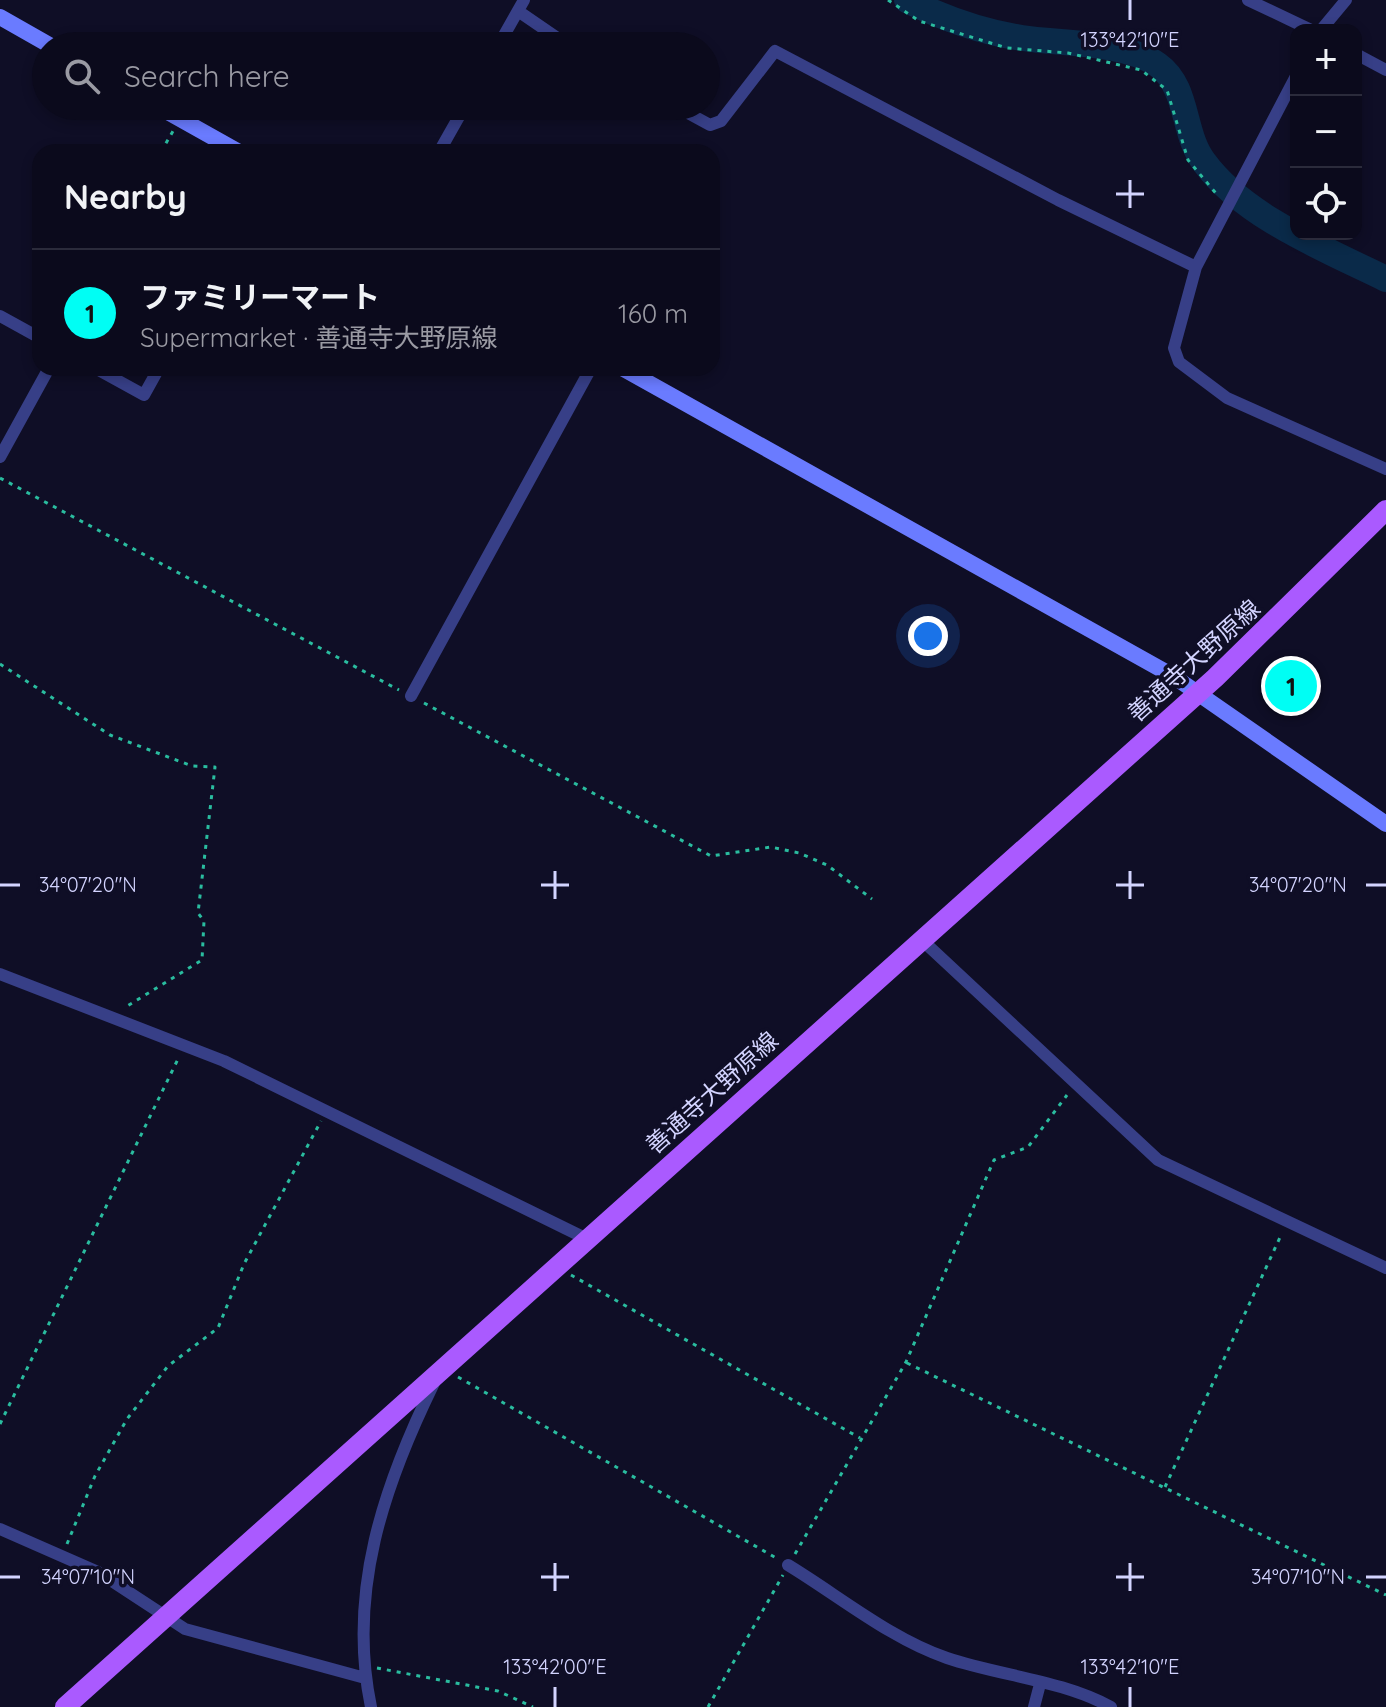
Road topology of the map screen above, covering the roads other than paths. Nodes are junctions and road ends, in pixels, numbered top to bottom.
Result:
1 (1248, 0) edge
2 (1346, 0) edge
3 (521, 6) edge
4 (0, 17) edge
5 (1298, 24) edge
6 (1326, 24) edge
7 (506, 32) edge
8 (552, 32) edge
9 (32, 35) edge
10 (1362, 57) edge
11 (1386, 70) edge
12 (1290, 87) edge
13 (182, 120) edge
14 (457, 120) edge
15 (701, 120) edge
16 (225, 144) edge
17 (444, 144) edge
18 (1196, 267) junction
19 (0, 316) edge
20 (32, 334) edge
21 (45, 376) edge
22 (110, 376) edge
23 (155, 376) edge
24 (587, 376) edge
25 (636, 376) edge
26 (0, 457) edge
27 (1386, 469) edge
28 (1386, 510) edge
29 (1199, 692) junction
30 (411, 696) road end
31 (1386, 824) edge
32 (923, 941) junction
33 (0, 974) edge
34 (587, 1239) junction
35 (1386, 1268) edge
36 (441, 1368) junction
37 (0, 1529) edge
38 (788, 1565) road end
39 (169, 1615) junction
40 (365, 1672) junction
41 (1040, 1684) junction
42 (65, 1707) edge
43 (371, 1707) edge
44 (1034, 1707) edge
45 (1111, 1707) edge

1 - 5 street
2 - 6 street
3 - 7 street
3 - 8 street
4 - 9 street
10 - 11 street
12 - 18 street
13 - 16 street
14 - 17 street
15 - 18 street
18 - 27 street
19 - 20 street
21 - 26 street
22 - 23 street
24 - 30 street
25 - 29 street
28 - 29 main road, 善通寺大野原線
29 - 31 street
29 - 32 main road, 善通寺大野原線
32 - 34 main road, 善通寺大野原線
32 - 35 street
33 - 34 street
34 - 36 main road, 善通寺大野原線
36 - 39 main road, 善通寺大野原線
36 - 40 street
37 - 39 street
38 - 41 street
39 - 40 street
39 - 42 main road, 善通寺大野原線
40 - 43 street
41 - 44 street
41 - 45 street

